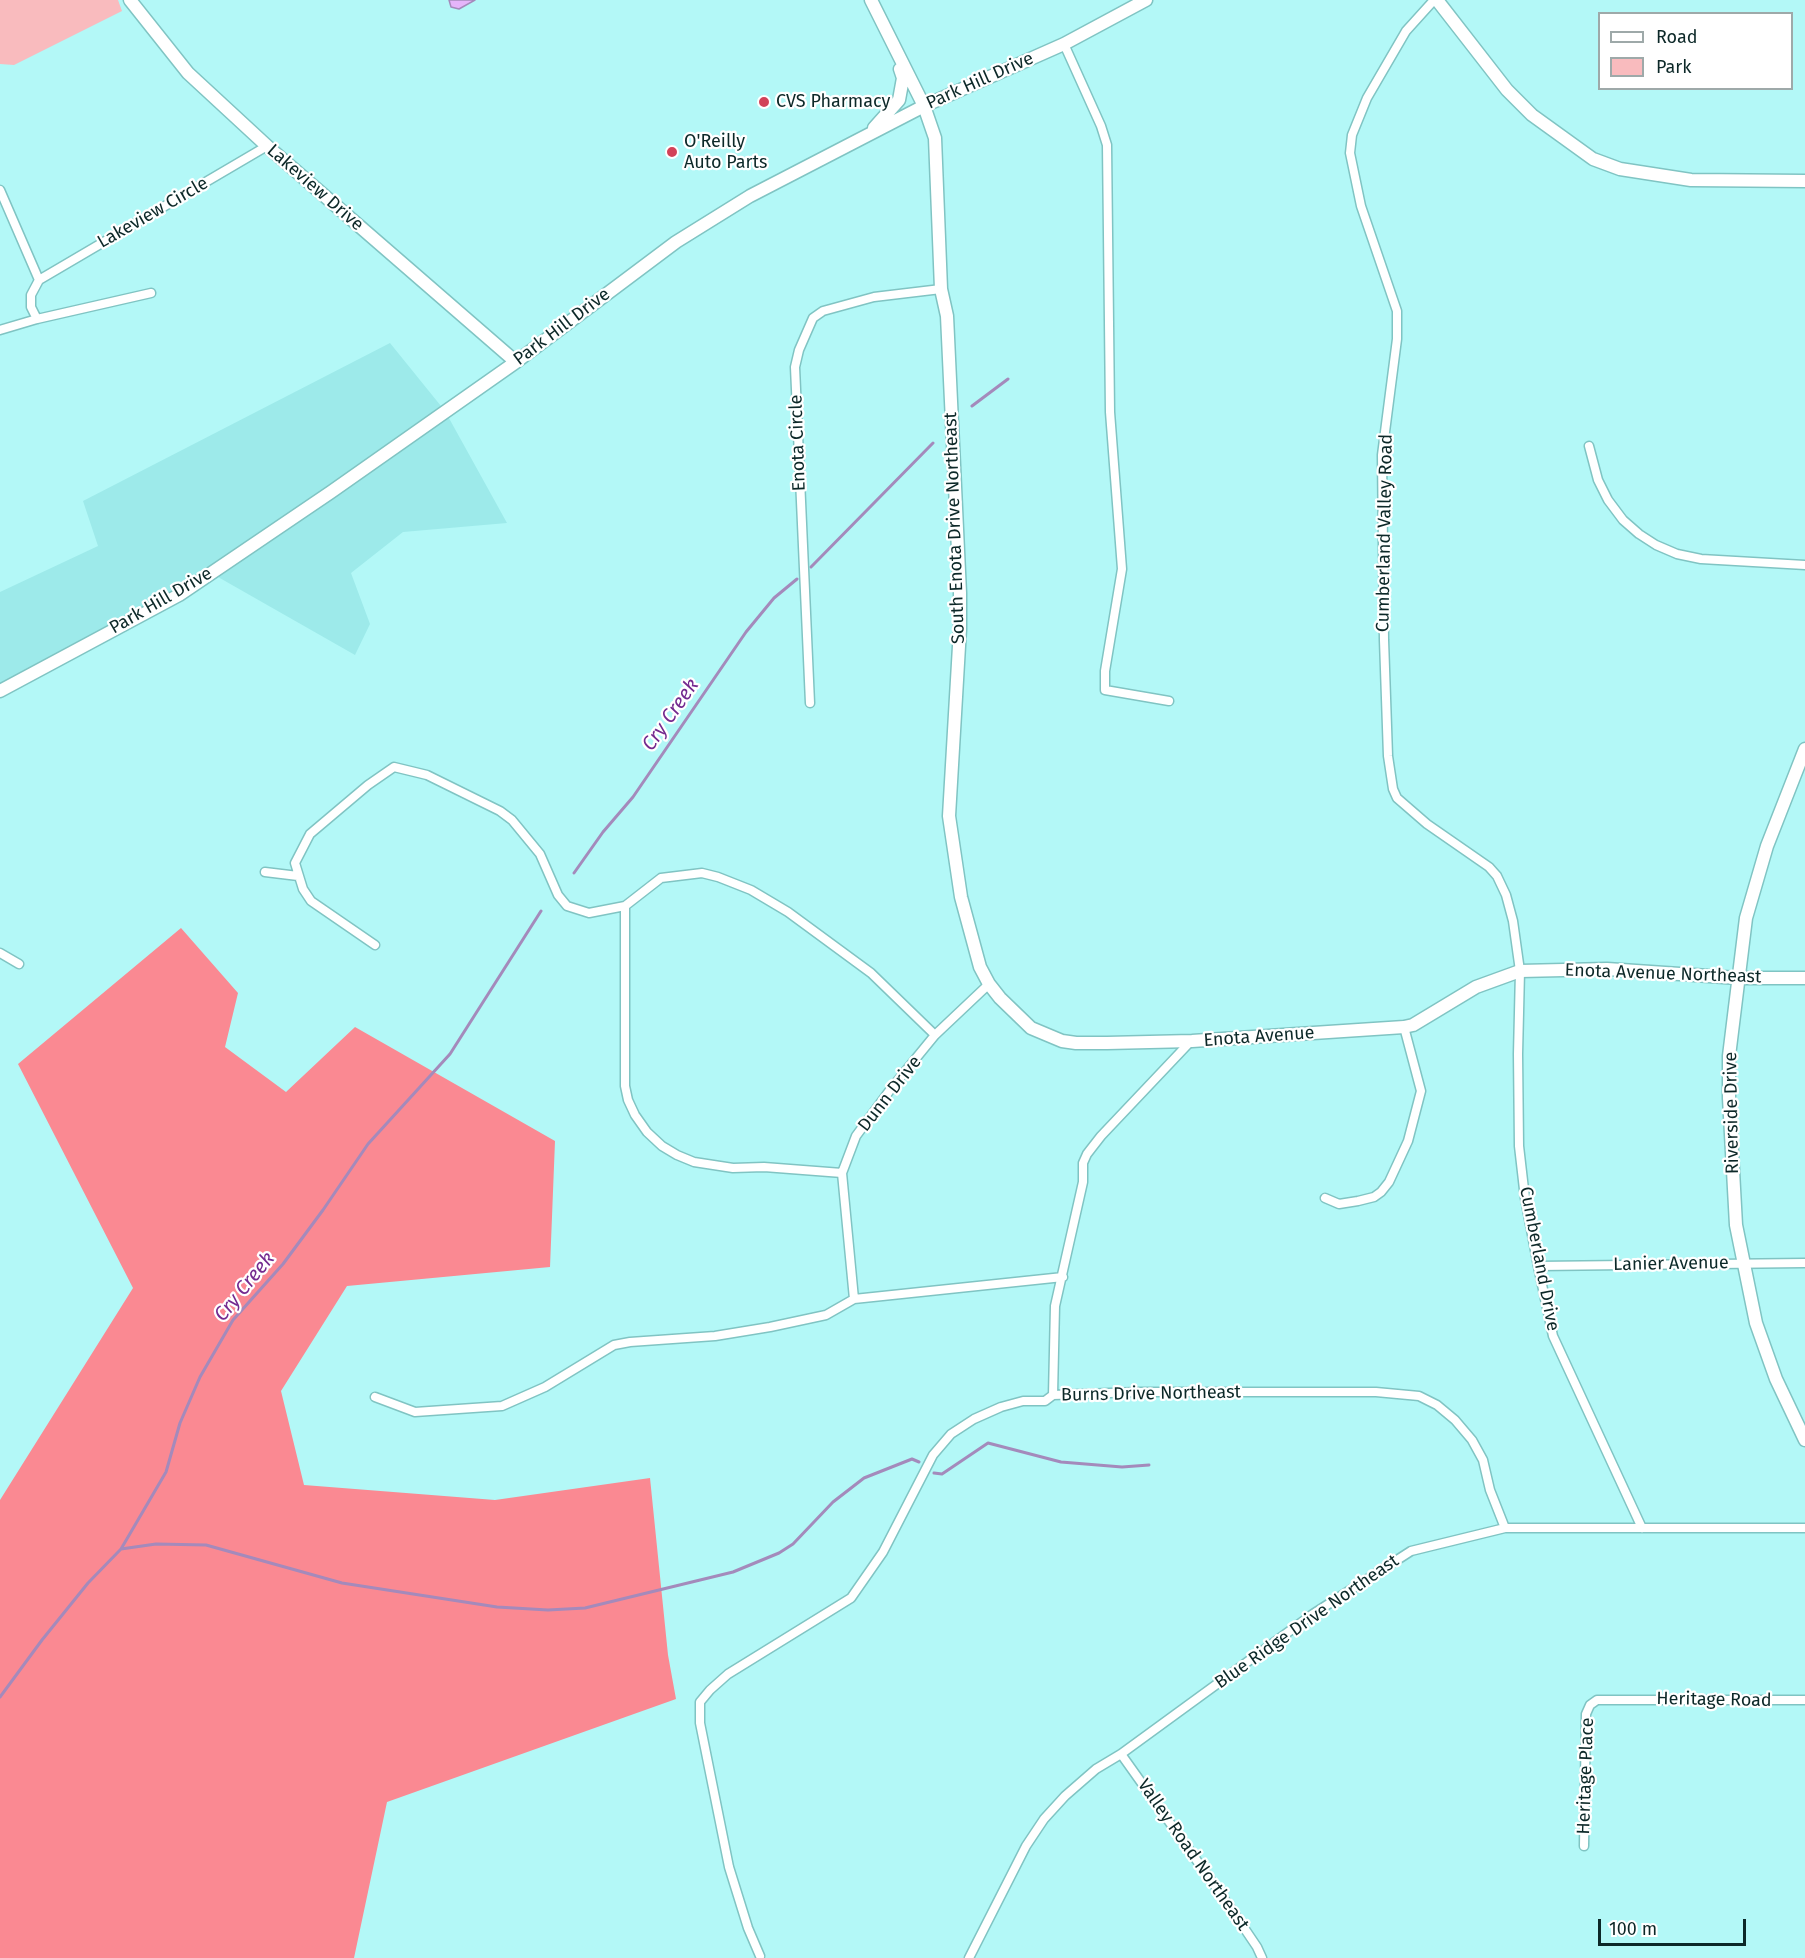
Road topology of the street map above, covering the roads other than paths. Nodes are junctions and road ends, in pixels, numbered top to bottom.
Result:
1 (130, 0) edge
2 (871, 0) edge
3 (1146, 0) edge
4 (1436, 0) edge
5 (1130, 3) edge
6 (1064, 44) junction
7 (897, 53) junction
8 (924, 106) junction
9 (870, 133) junction
10 (267, 146) junction
11 (1805, 181) edge
12 (0, 190) edge
13 (39, 280) junction
14 (941, 289) junction
15 (151, 293) dead end
16 (37, 319) junction
17 (0, 330) edge
18 (516, 362) junction
19 (1589, 446) dead end
20 (1805, 565) edge
21 (0, 692) edge
22 (1169, 701) dead end
23 (810, 703) dead end
24 (1804, 757) edge
25 (265, 872) dead end
26 (298, 876) junction
27 (625, 906) junction
28 (375, 945) dead end
29 (0, 953) edge
30 (19, 964) dead end
31 (1521, 971) junction
32 (1738, 978) junction
33 (1805, 978) edge
34 (989, 984) junction
35 (1404, 1027) junction
36 (935, 1035) junction
37 (1192, 1041) junction
38 (842, 1173) junction
39 (1325, 1198) dead end
40 (1745, 1263) junction
41 (1805, 1263) edge
42 (1538, 1266) junction
43 (1063, 1277) junction
44 (854, 1299) junction
45 (1053, 1395) junction
46 (375, 1397) dead end
47 (1805, 1440) edge
48 (1505, 1528) junction
49 (1642, 1528) junction
50 (1805, 1528) edge
51 (1623, 1699) joint
52 (1805, 1700) edge
53 (1121, 1754) junction
54 (1584, 1846) dead end
55 (760, 1957) edge
56 (969, 1958) edge
57 (1262, 1958) edge

1 - 10 street, Lakeview Drive
2 - 7 street, South Enota Drive Northeast
3 - 5 street, Park Hill Drive
4 - 11 street
4 - 31 street, Cumberland Valley Road
5 - 6 street, Park Hill Drive
6 - 8 street, Park Hill Drive
6 - 22 street
7 - 8 street, South Enota Drive Northeast
7 - 9 street
8 - 9 street, Park Hill Drive
8 - 14 street, South Enota Drive Northeast
9 - 18 street, Park Hill Drive
10 - 13 street, Lakeview Circle
10 - 18 street, Lakeview Drive
12 - 13 street
13 - 16 street
14 - 23 street, Enota Circle
14 - 34 street, South Enota Drive Northeast
15 - 16 street
16 - 17 street
18 - 21 street, Park Hill Drive
19 - 20 street
24 - 32 street, Riverside Drive
25 - 26 street
26 - 27 street
26 - 28 street
27 - 36 street
27 - 38 street
29 - 30 street
31 - 32 street, Enota Avenue Northeast
31 - 35 street, Enota Avenue
31 - 42 street, Cumberland Drive
32 - 33 street, Enota Avenue Northeast
32 - 40 street, Riverside Drive
34 - 36 street, Dunn Drive
34 - 37 street, South Enota Drive Northeast
35 - 37 street, Enota Avenue
35 - 39 street
36 - 38 street, Dunn Drive
37 - 43 street, Enota Avenue
38 - 44 street, Dunn Drive
40 - 41 street, Lanier Avenue
40 - 42 street, Lanier Avenue
40 - 47 street, Riverside Drive
42 - 49 street, Cumberland Drive
43 - 44 street
43 - 45 street, Enota Avenue
44 - 46 street
45 - 48 street, Burns Drive Northeast
45 - 55 street, Burns Drive Northeast
48 - 49 street, Blue Ridge Drive Northeast
48 - 53 street, Blue Ridge Drive Northeast
49 - 50 street, Blue Ridge Drive Northeast
51 - 52 street, Heritage Road
51 - 54 street, Heritage Place
53 - 56 street, Blue Ridge Drive Northeast
53 - 57 street, Valley Road Northeast

